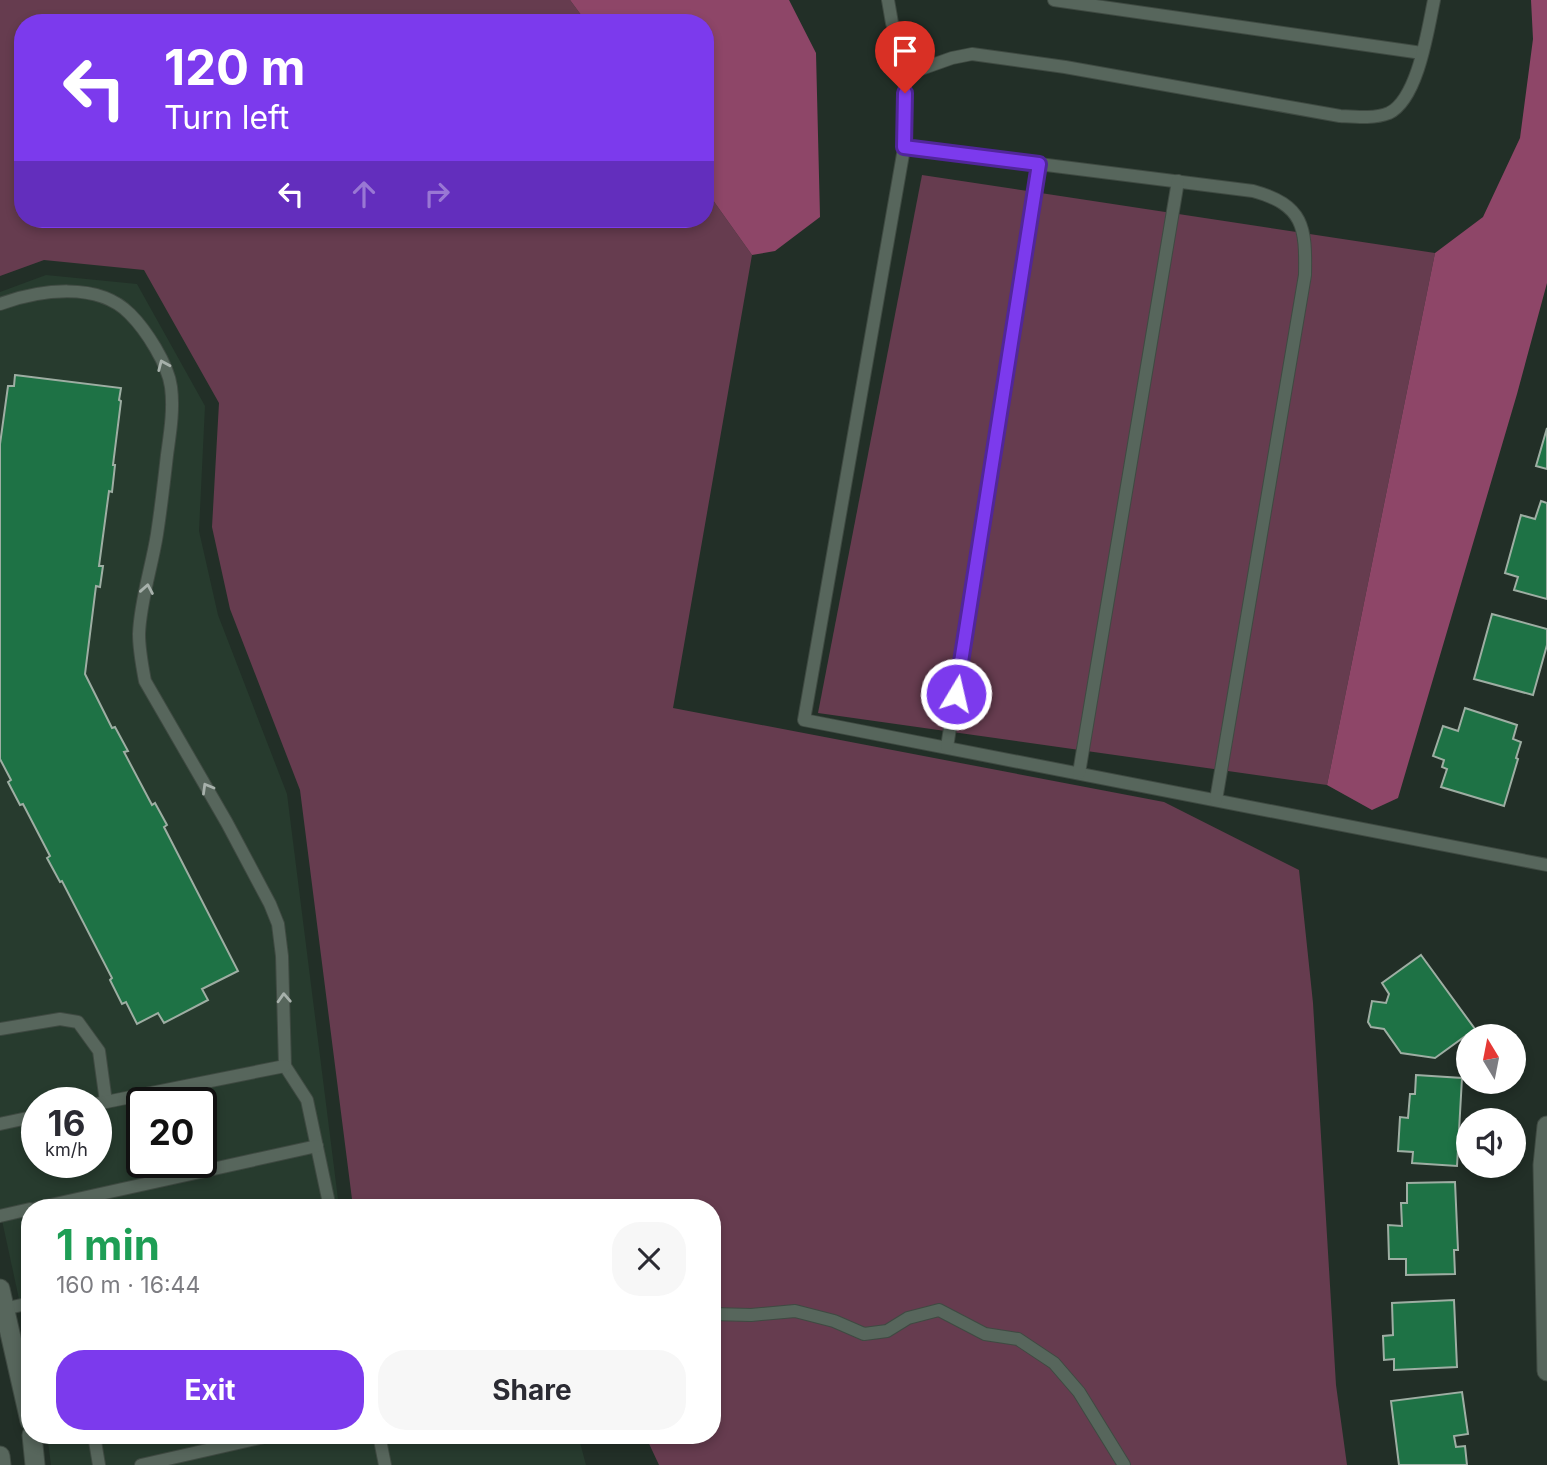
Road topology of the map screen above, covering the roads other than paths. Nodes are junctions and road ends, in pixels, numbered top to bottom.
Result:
1 (887, 0) edge
2 (1054, 0) edge
3 (1434, 0) edge
4 (1422, 53) junction
5 (904, 75) junction
6 (904, 147) junction
7 (1039, 164) junction
8 (1178, 181) junction
9 (0, 304) edge
10 (947, 747) junction
11 (1079, 773) junction
12 (1216, 800) junction
13 (1547, 865) edge
14 (0, 1029) edge
15 (285, 1066) junction
16 (100, 1087) edge
17 (112, 1101) edge
18 (21, 1119) edge
19 (0, 1124) edge
20 (1547, 1126) edge
21 (317, 1146) junction
22 (78, 1199) edge
23 (328, 1199) edge
24 (21, 1211) edge
25 (0, 1216) edge
26 (0, 1289) edge
27 (21, 1305) edge
28 (2, 1310) edge
29 (721, 1314) edge
30 (1547, 1371) edge
31 (21, 1385) edge
32 (33, 1444) edge
33 (96, 1444) edge
34 (233, 1444) edge
35 (381, 1444) edge
36 (0, 1456) edge
37 (1, 1465) edge
38 (35, 1465) edge
39 (99, 1465) edge
40 (141, 1465) edge
41 (385, 1465) edge
42 (1124, 1465) edge

1 - 5 lane
2 - 4 lane
3 - 4 lane
4 - 5 lane
5 - 6 lane
6 - 7 lane
6 - 10 lane
7 - 8 lane
7 - 10 lane
8 - 11 lane
8 - 12 lane
15 -> 9 lane
10 - 11 lane
11 - 12 lane
12 - 13 lane
14 - 16 lane
15 - 17 lane
15 - 21 lane
18 - 19 lane
20 - 30 street
21 - 22 lane
21 - 23 lane
24 - 25 lane
26 - 28 street
27 - 28 lane
28 - 31 street
29 - 42 lane
32 - 38 street
33 - 39 lane
34 - 40 lane
35 - 41 lane
36 - 37 street

